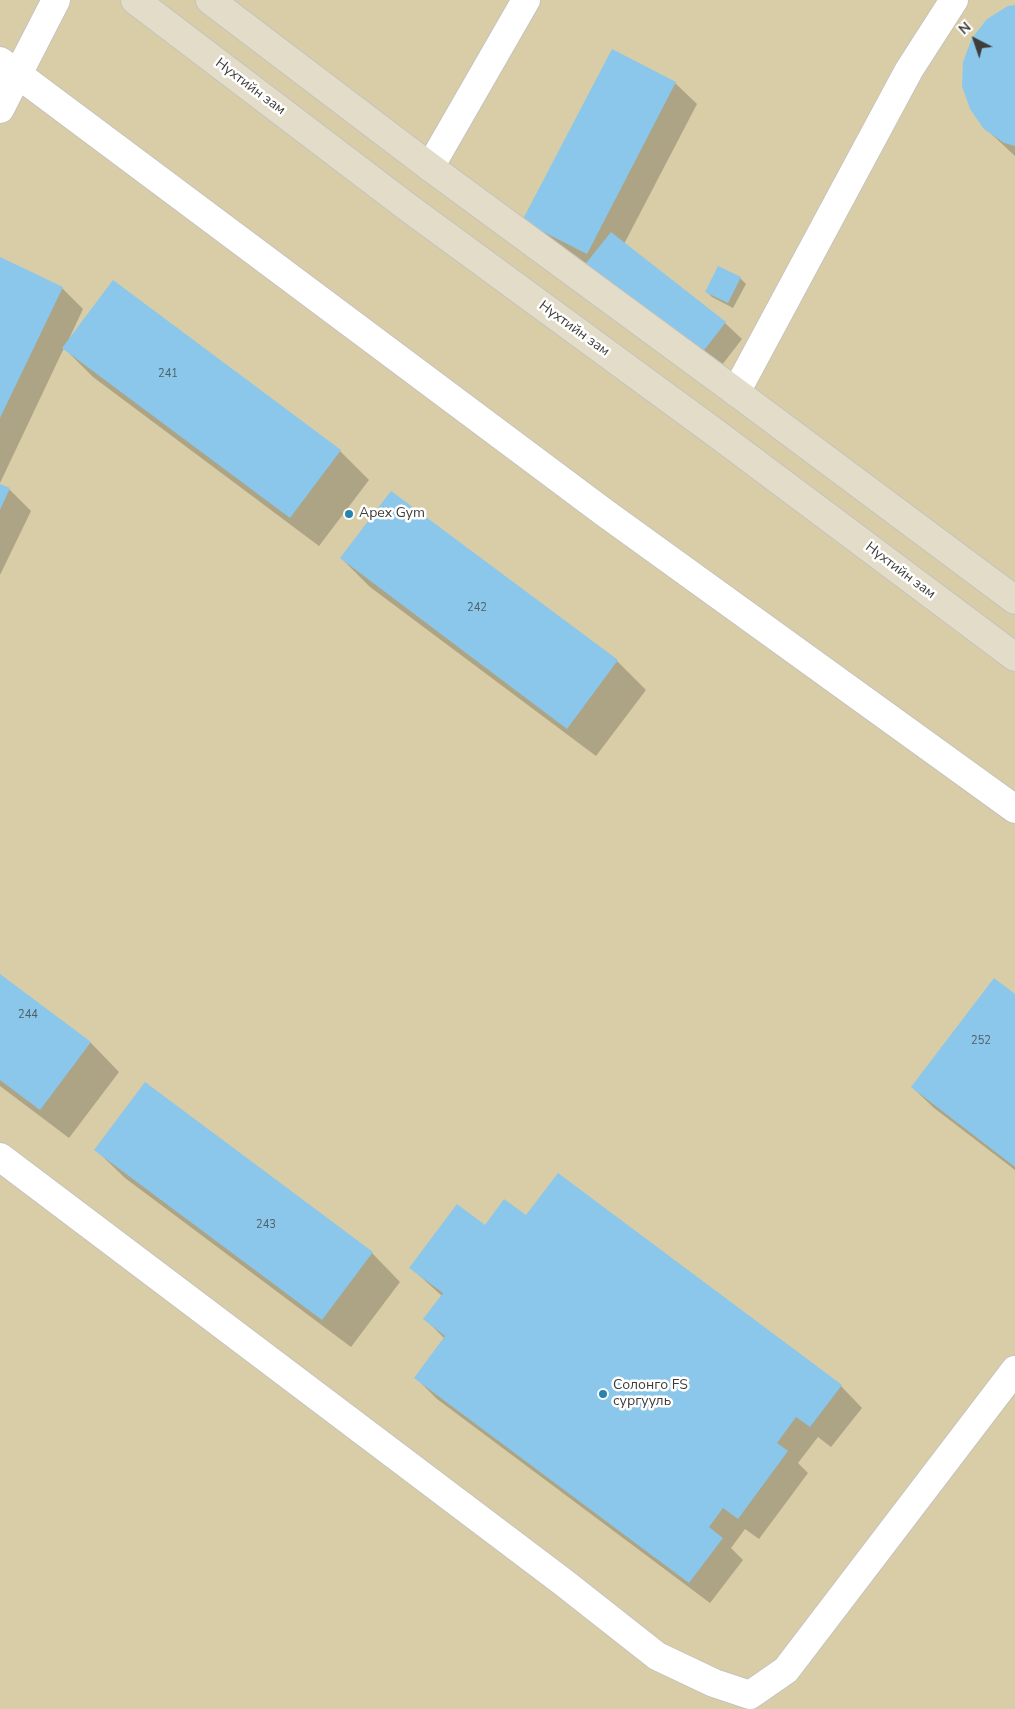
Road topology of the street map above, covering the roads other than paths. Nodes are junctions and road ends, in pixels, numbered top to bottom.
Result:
1 (56, 0) edge
2 (135, 0) edge
3 (210, 0) edge
4 (526, 0) edge
5 (954, 0) edge
6 (8, 67) edge
7 (0, 109) edge
8 (430, 167) junction
9 (736, 392) junction
10 (1015, 600) edge
11 (1015, 657) edge
12 (1015, 809) edge
13 (0, 1157) edge
14 (1015, 1370) edge

1 - 6 street
2 - 11 main road, Нүхтийн зам
3 - 8 main road
4 - 8 street
5 - 9 street
6 - 7 street
6 - 12 street
8 - 9 main road
9 - 10 main road
13 - 14 street

